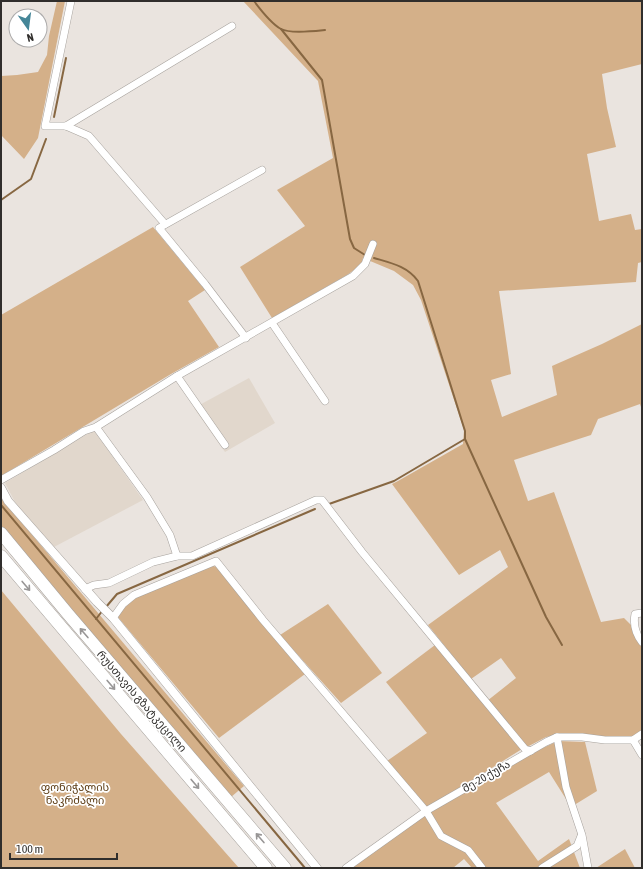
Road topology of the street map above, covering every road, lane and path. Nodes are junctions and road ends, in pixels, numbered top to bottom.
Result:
1 (71, 1) edge
2 (232, 26) dead end
3 (66, 126) junction
4 (262, 170) dead end
5 (165, 224) junction
6 (373, 244) dead end
7 (272, 323) junction
8 (246, 338) junction
9 (177, 376) junction
10 (325, 401) dead end
11 (96, 427) junction
12 (225, 445) dead end
13 (1, 480) edge
14 (1, 488) edge
15 (1, 533) edge
16 (1, 556) edge
17 (177, 556) junction
18 (85, 589) junction
19 (642, 613) edge
20 (110, 615) junction
21 (642, 642) edge
22 (642, 734) edge
23 (557, 737) junction
24 (633, 740) junction
25 (531, 751) junction
26 (642, 755) edge
27 (426, 811) junction
28 (582, 835) junction
29 (266, 868) edge
30 (285, 868) edge
31 (317, 868) edge
32 (346, 868) edge
33 (482, 868) edge
34 (542, 868) edge
35 (588, 868) edge

1 - 3 street
2 - 3 street
3 - 5 street
4 - 5 street
5 - 8 street
6 - 7 street
7 - 8 street
7 - 10 street
8 - 9 street
9 - 11 street
9 - 12 street
11 - 13 street
11 - 17 street
14 - 18 street
30 -> 15 highway, რუსთავის გზატკეცილი
16 -> 29 highway, რუსთავის გზატკეცილი
17 - 18 street
17 - 25 street
18 - 20 street
19 - 21 street
20 - 27 street
20 - 31 street
22 - 24 street
23 - 24 street, მე-20 ქუჩა
23 - 25 street, მე-20 ქუჩა
23 - 28 street
24 - 26 street
25 - 27 street, მე-20 ქუჩა
27 - 32 street, მე-20 ქუჩა
27 - 33 street
28 - 34 street
28 - 35 street

